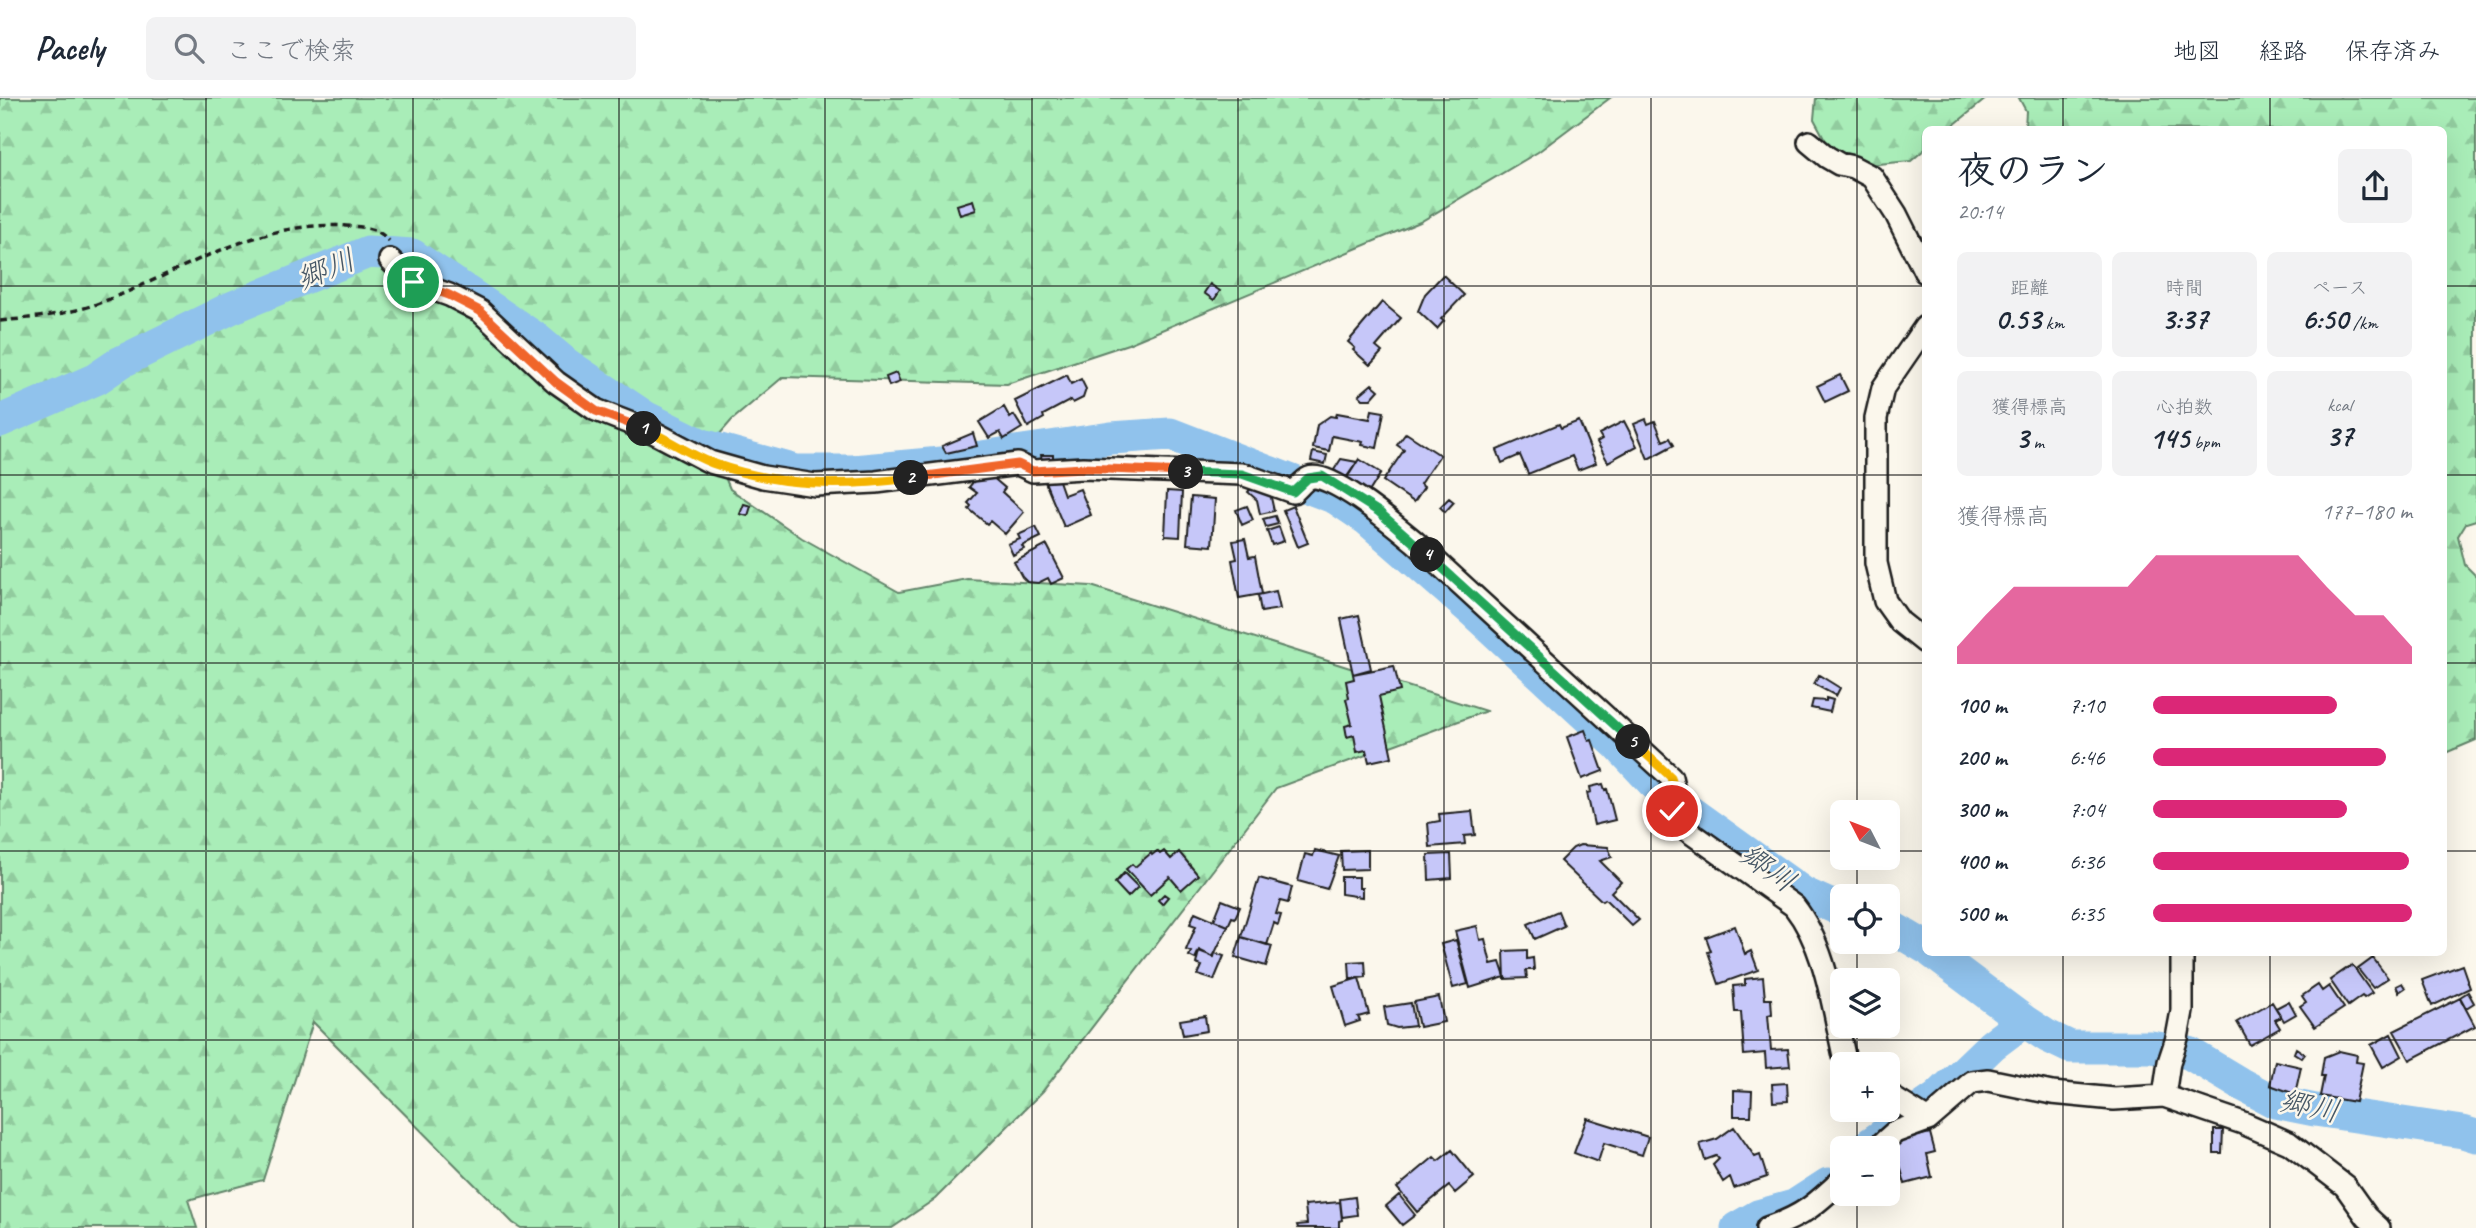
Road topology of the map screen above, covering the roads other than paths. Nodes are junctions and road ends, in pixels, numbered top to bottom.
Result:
1 (1809, 142) dead end
2 (389, 250) road end
3 (1922, 266) edge
4 (1922, 331) edge
5 (1922, 640) edge
6 (2182, 956) edge
7 (1843, 1052) edge
8 (2164, 1096) junction
9 (1900, 1103) edge
10 (1918, 1115) junction
11 (1890, 1136) edge
12 (1830, 1191) edge
13 (1766, 1228) edge
14 (2379, 1228) edge

1 - 3 street
2 - 7 street
4 - 5 street
6 - 8 street
8 - 10 street
8 - 14 street
9 - 10 street
10 - 11 street
12 - 13 street

